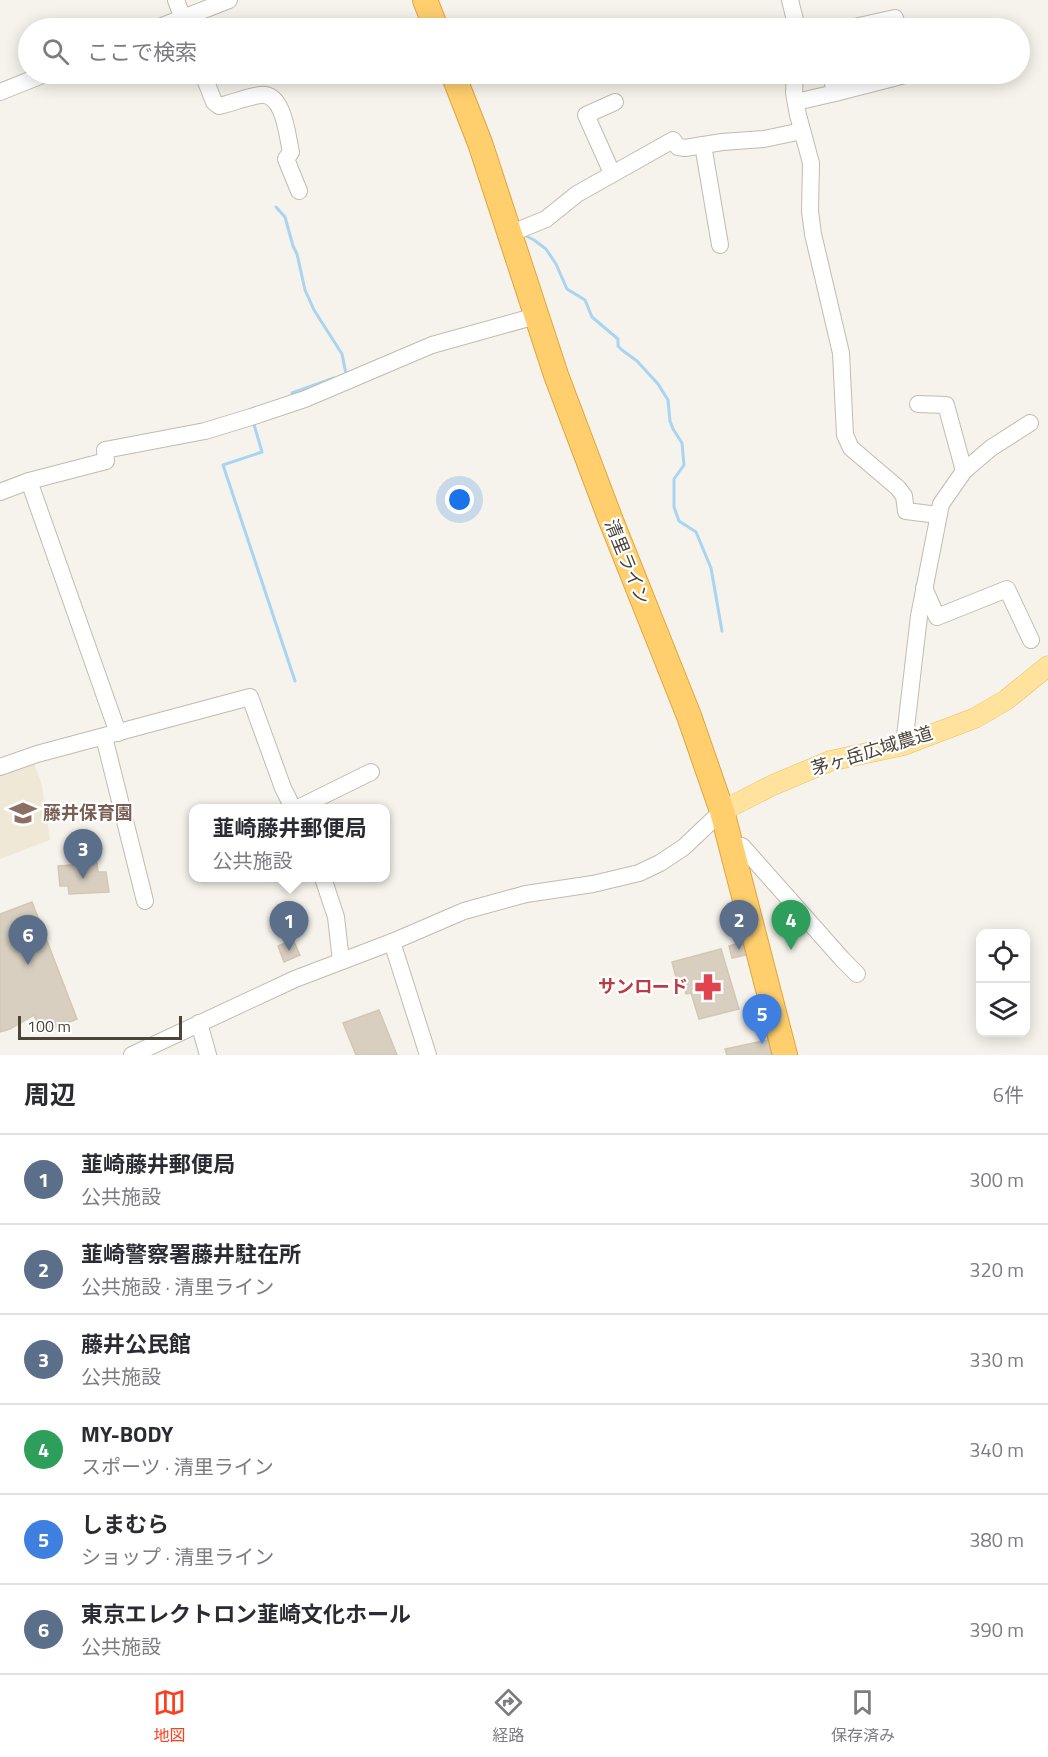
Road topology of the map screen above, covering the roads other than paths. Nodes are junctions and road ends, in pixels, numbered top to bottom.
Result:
1 (176, 0) edge
2 (229, 0) edge
3 (425, 0) edge
4 (790, 0) edge
5 (182, 18) edge
6 (194, 18) edge
7 (432, 18) edge
8 (794, 18) edge
9 (20, 84) edge
10 (207, 84) edge
11 (457, 84) edge
12 (795, 84) edge
13 (833, 84) edge
14 (870, 84) edge
15 (0, 92) edge
16 (835, 93) junction
17 (615, 102) dead end
18 (796, 102) junction
19 (802, 131) junction
20 (703, 145) junction
21 (612, 173) junction
22 (298, 191) dead end
23 (510, 234) junction
24 (720, 245) dead end
25 (536, 316) junction
26 (918, 404) dead end
27 (1030, 423) dead end
28 (964, 471) junction
29 (29, 481) junction
30 (0, 492) edge
31 (938, 515) junction
32 (924, 588) junction
33 (1031, 640) dead end
34 (1048, 666) edge
35 (111, 735) junction
36 (903, 745) junction
37 (0, 768) edge
38 (371, 772) dead end
39 (291, 804) edge
40 (306, 804) edge
41 (722, 811) junction
42 (731, 844) junction
43 (325, 882) edge
44 (145, 901) dead end
45 (392, 942) junction
46 (341, 961) junction
47 (857, 974) dead end
48 (199, 1023) junction
49 (150, 1051) edge
50 (132, 1055) edge
51 (208, 1055) edge
52 (428, 1055) edge
53 (785, 1055) edge

1 - 5 street
2 - 6 street
3 - 7 highway
4 - 8 street
9 - 15 street
10 - 22 street
11 - 23 highway, 清里ライン
12 - 18 street
13 - 16 street
14 - 16 street
16 - 18 street
17 - 21 street
18 - 19 street
19 - 20 street
19 - 31 street
20 - 21 street
20 - 24 street
21 - 23 street
23 - 25 highway, 清里ライン
25 - 29 street
25 - 41 highway, 清里ライン
26 - 28 street
27 - 28 street
28 - 31 street
29 - 30 street
29 - 35 street
31 - 32 street
32 - 33 street
32 - 36 street
34 - 36 main road, 茅ヶ岳広域農道
35 - 37 street
35 - 39 street
35 - 44 street
36 - 41 main road, 茅ヶ岳広域農道
38 - 40 street
41 - 42 highway, 清里ライン
41 - 45 street
42 - 47 street
42 - 53 highway, 清里ライン
43 - 46 street
45 - 46 street
45 - 52 street
46 - 48 street
48 - 49 street
48 - 51 street
49 - 50 street

